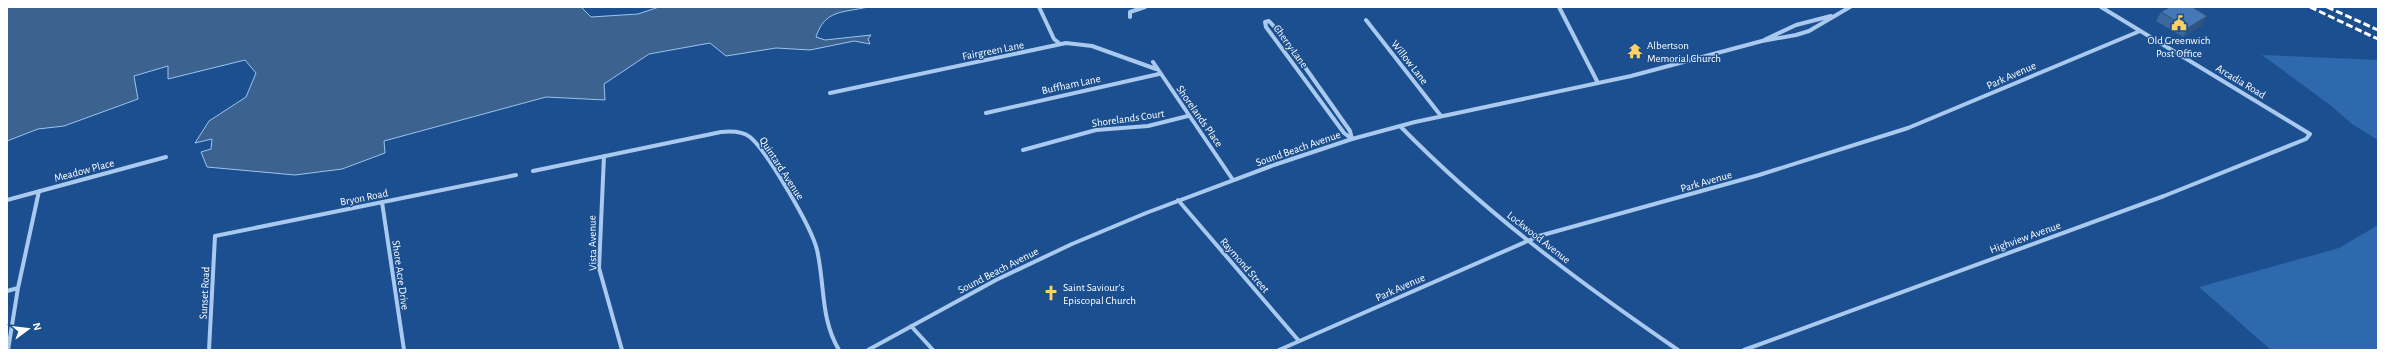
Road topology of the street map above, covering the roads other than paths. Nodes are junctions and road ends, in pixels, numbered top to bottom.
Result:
1 (1038, 7) edge
2 (1145, 7) edge
3 (1559, 7) edge
4 (1850, 7) edge
5 (2101, 7) edge
6 (1833, 15) junction
7 (1130, 17) dead end
8 (1366, 20) dead end
9 (1803, 23) junction
10 (1792, 28) junction
11 (1812, 28) junction
12 (2140, 31) junction
13 (1803, 33) junction
14 (1762, 41) junction
15 (1060, 44) junction
16 (1154, 62) dead end
17 (1156, 69) junction
18 (1159, 74) junction
19 (1598, 83) junction
20 (830, 93) dead end
21 (986, 113) dead end
22 (1188, 116) junction
23 (1440, 116) junction
24 (1400, 126) junction
25 (2310, 134) joint
26 (1352, 139) junction
27 (1023, 150) dead end
28 (604, 156) junction
29 (166, 157) dead end
30 (533, 171) dead end
31 (516, 175) dead end
32 (1233, 180) junction
33 (40, 191) junction
34 (7, 200) edge
35 (1178, 200) junction
36 (382, 202) junction
37 (216, 236) joint
38 (1527, 241) junction
39 (18, 288) junction
40 (7, 291) edge
41 (911, 326) junction
42 (1299, 341) junction
43 (8, 350) edge
44 (209, 350) edge
45 (404, 350) edge
46 (622, 350) edge
47 (839, 350) edge
48 (868, 350) edge
49 (933, 350) edge
50 (1279, 350) edge
51 (1678, 350) edge
52 (1744, 350) edge

1 - 15 street
2 - 7 street
3 - 19 street
4 - 6 street, Sound Beach Avenue
5 - 12 street, Arcadia Road
6 - 9 street, Sound Beach Avenue
6 - 11 street, Sound Beach Avenue
8 - 23 street, Willow Lane
9 - 10 street, Sound Beach Avenue
9 - 11 street
10 - 13 street
10 - 14 street, Sound Beach Avenue
11 - 13 street, Sound Beach Avenue
12 - 25 street, Arcadia Road
12 - 38 street, Park Avenue
13 - 14 street, Sound Beach Avenue
14 - 19 street, Sound Beach Avenue
15 - 17 street, Fairgreen Lane
15 - 20 street, Fairgreen Lane
16 - 17 street, Shorelands Place
17 - 18 street, Shorelands Place
18 - 21 street, Buffham Lane
18 - 22 street, Shorelands Place
19 - 23 street, Sound Beach Avenue
22 - 27 street, Shorelands Court
22 - 32 street, Shorelands Place
23 - 24 street, Sound Beach Avenue
24 - 26 street, Sound Beach Avenue
24 - 38 street, Lockwood Avenue
25 - 52 street, Highview Avenue
26 - 26 street, Cherry Lane
26 - 32 street, Sound Beach Avenue
28 - 30 street
28 - 46 street, Vista Avenue
28 - 47 street, Quintard Avenue
29 - 33 street, Meadow Place
31 - 36 street, Bryon Road
32 - 35 street, Sound Beach Avenue
33 - 34 street, Meadow Place
33 - 39 street
35 - 41 street, Sound Beach Avenue
35 - 42 street, Raymond Street
36 - 37 street, Bryon Road
36 - 45 street, Shore Acre Drive
37 - 44 street, Sunset Road
38 - 42 street, Park Avenue
38 - 51 street, Lockwood Avenue
39 - 40 street
39 - 43 street
41 - 48 street, Sound Beach Avenue
41 - 49 street
42 - 50 street, Park Avenue

